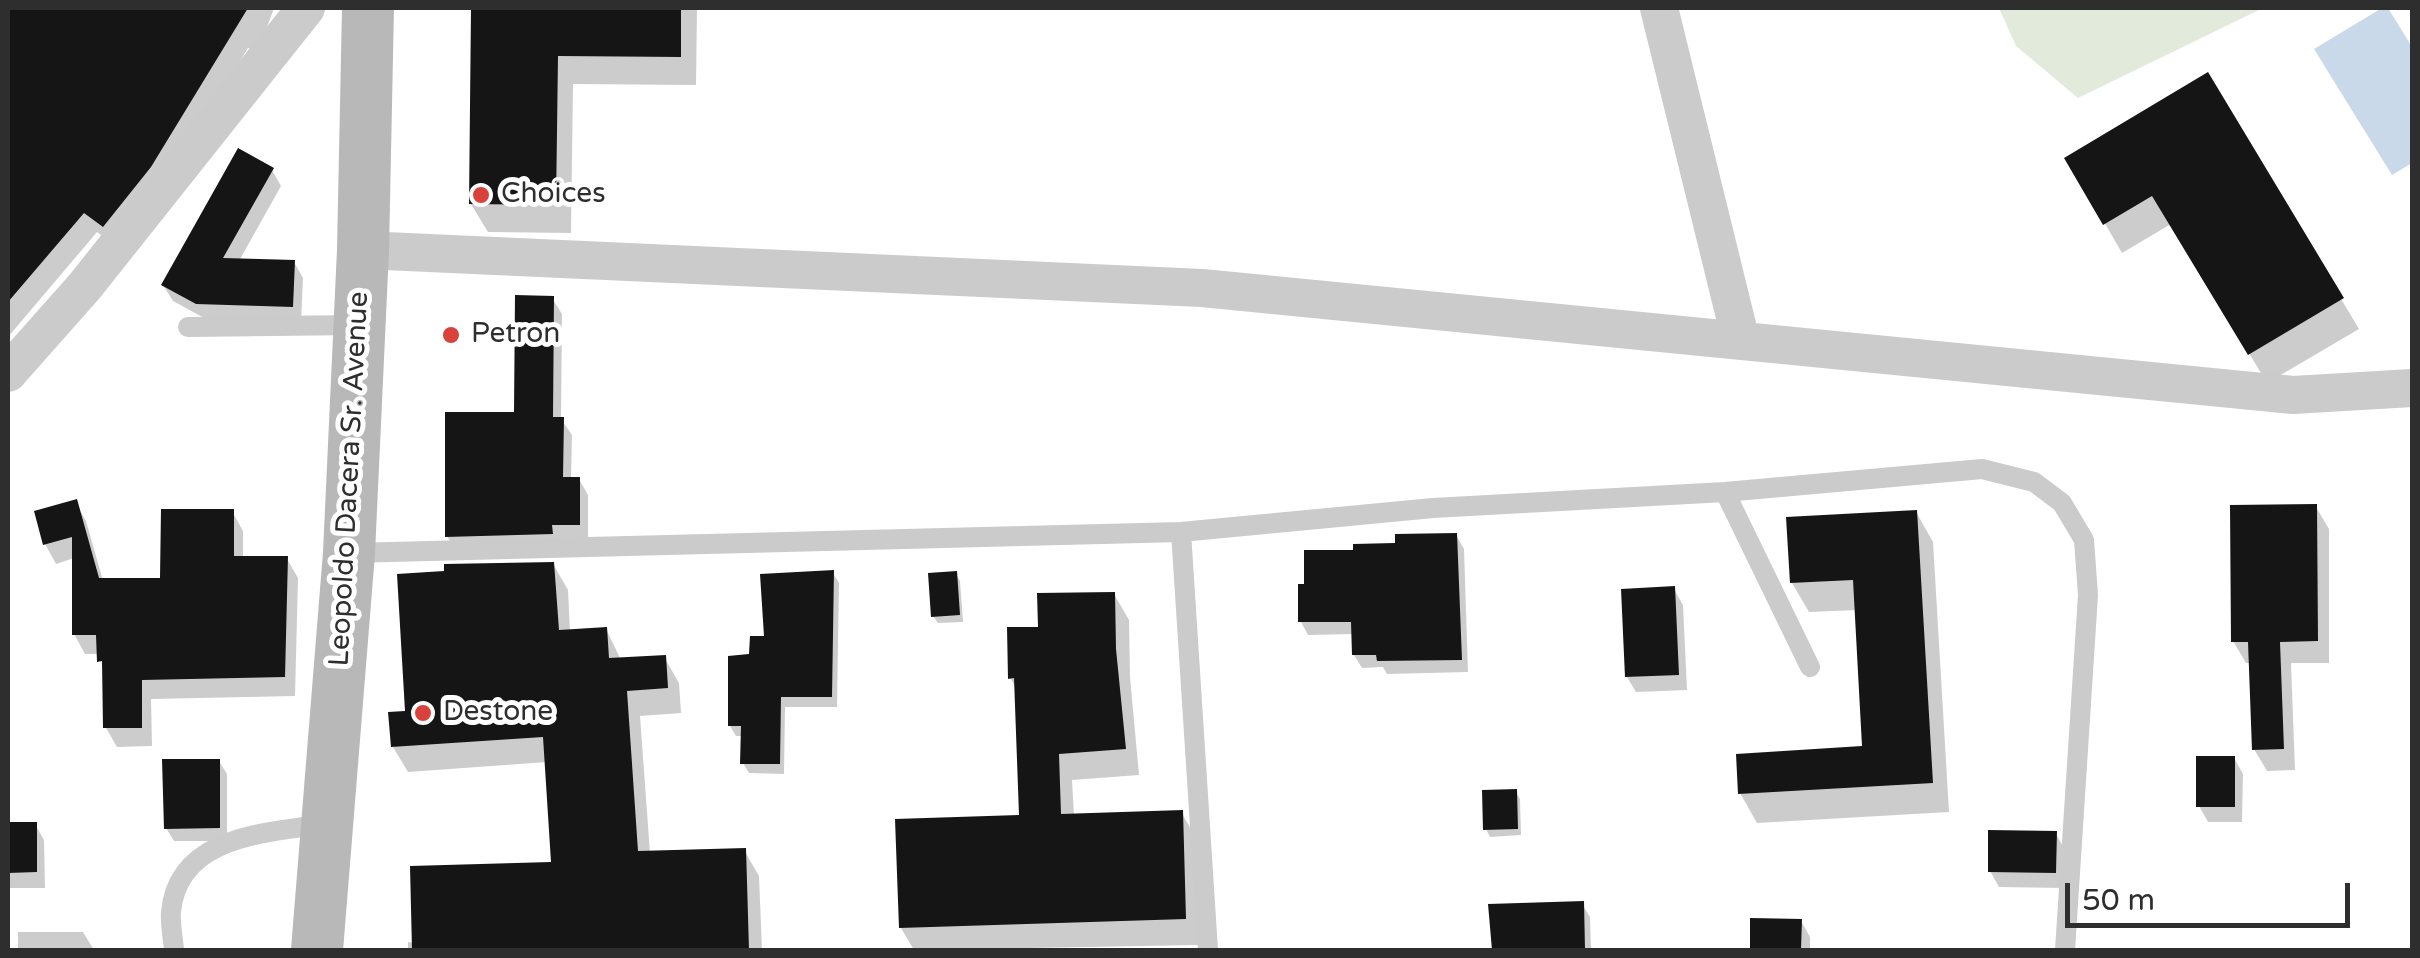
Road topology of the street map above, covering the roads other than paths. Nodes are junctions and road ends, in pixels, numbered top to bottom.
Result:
1 (306, 8) edge
2 (368, 8) edge
3 (1658, 8) edge
4 (362, 250) junction
5 (360, 325) junction
6 (188, 326) dead end
7 (1741, 341) junction
8 (8, 373) edge
9 (2412, 388) edge
10 (1725, 492) junction
11 (1181, 532) junction
12 (349, 553) junction
13 (1810, 666) dead end
14 (326, 824) junction
15 (174, 950) edge
16 (317, 950) edge
17 (1208, 950) edge
18 (2065, 950) edge

1 - 8 street
2 - 4 main road, Leopoldo Dacera Sr. Avenue
3 - 7 street
4 - 5 main road, Leopoldo Dacera Sr. Avenue
4 - 7 street
5 - 6 lane
5 - 12 main road, Leopoldo Dacera Sr. Avenue
7 - 9 street
10 - 11 lane
10 - 13 lane
10 - 18 lane
11 - 12 lane
11 - 17 lane
12 - 14 main road, Leopoldo Dacera Sr. Avenue
14 - 15 lane
14 - 16 main road, Leopoldo Dacera Sr. Avenue

